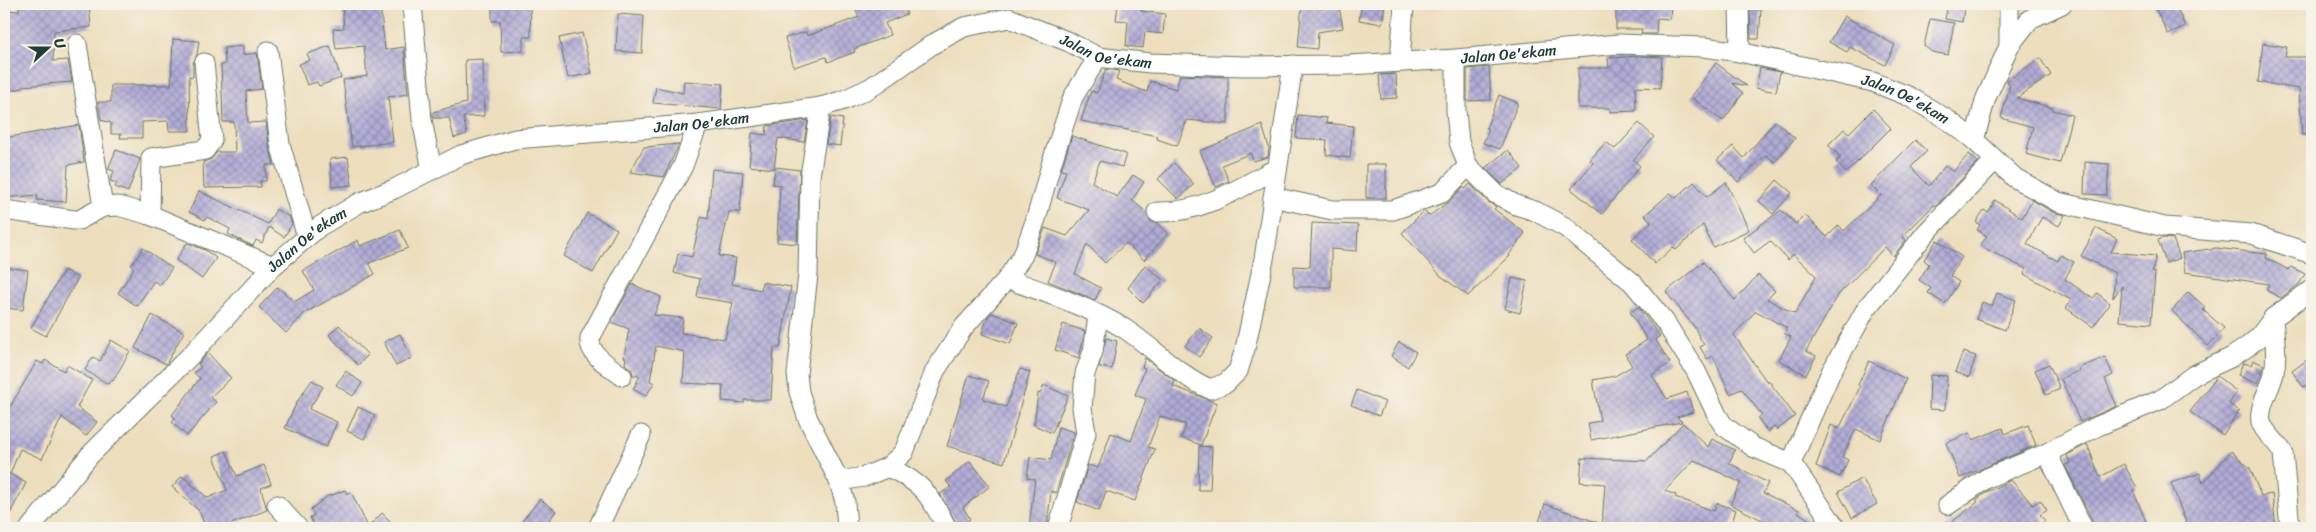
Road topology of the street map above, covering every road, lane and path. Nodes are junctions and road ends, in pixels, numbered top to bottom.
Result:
1 (412, 4) edge
2 (1404, 4) edge
3 (1739, 4) edge
4 (2009, 4) edge
5 (2062, 4) edge
6 (1011, 11) edge
7 (78, 44) dead end
8 (2008, 46) junction
9 (268, 51) dead end
10 (1740, 52) junction
11 (1098, 57) junction
12 (1456, 59) junction
13 (1400, 62) junction
14 (204, 63) dead end
15 (1293, 65) junction
16 (821, 107) junction
17 (698, 124) junction
18 (1974, 140) junction
19 (1995, 160) junction
20 (1468, 166) junction
21 (1277, 168) junction
22 (432, 170) junction
23 (1273, 197) junction
24 (103, 207) junction
25 (4, 210) edge
26 (1157, 212) dead end
27 (150, 214) junction
28 (307, 237) junction
29 (2312, 254) edge
30 (274, 266) junction
31 (1007, 279) junction
32 (2312, 288) edge
33 (1098, 315) junction
34 (2272, 318) junction
35 (622, 376) dead end
36 (641, 435) dead end
37 (2047, 453) junction
38 (1792, 463) junction
39 (888, 467) junction
40 (839, 481) junction
41 (277, 505) dead end
42 (1948, 505) dead end
43 (1828, 524) edge
44 (30, 528) edge
45 (298, 528) edge
46 (598, 528) edge
47 (847, 528) edge
48 (946, 528) edge
49 (1058, 528) edge
50 (2083, 528) edge
51 (2290, 528) edge

1 - 22 street
2 - 13 street
3 - 10 street
4 - 8 street
5 - 8 street
6 - 11 street, Jalan Oe'ekam
6 - 16 street, Jalan Oe'ekam
7 - 24 street
8 - 18 street
9 - 28 street
10 - 12 street, Jalan Oe'ekam
10 - 18 street, Jalan Oe'ekam
11 - 15 street, Jalan Oe'ekam
11 - 31 street
12 - 13 street, Jalan Oe'ekam
12 - 20 street
13 - 15 street, Jalan Oe'ekam
14 - 27 street
15 - 21 street
16 - 17 street, Jalan Oe'ekam
16 - 40 street
17 - 22 street, Jalan Oe'ekam
17 - 35 street
18 - 19 street, Jalan Oe'ekam
19 - 29 street, Jalan Oe'ekam
19 - 38 street
20 - 23 street
20 - 38 street
21 - 23 street
21 - 26 street
22 - 28 street, Jalan Oe'ekam
23 - 33 street
24 - 25 street
24 - 27 street
27 - 30 street
28 - 30 street, Jalan Oe'ekam
30 - 44 street, Jalan Oe'ekam
31 - 33 street
31 - 39 street
32 - 34 street
33 - 49 street
34 - 37 street
34 - 51 street
36 - 46 street
37 - 42 street
37 - 50 street
38 - 43 street
39 - 40 street
39 - 48 street
40 - 47 street
41 - 45 street

